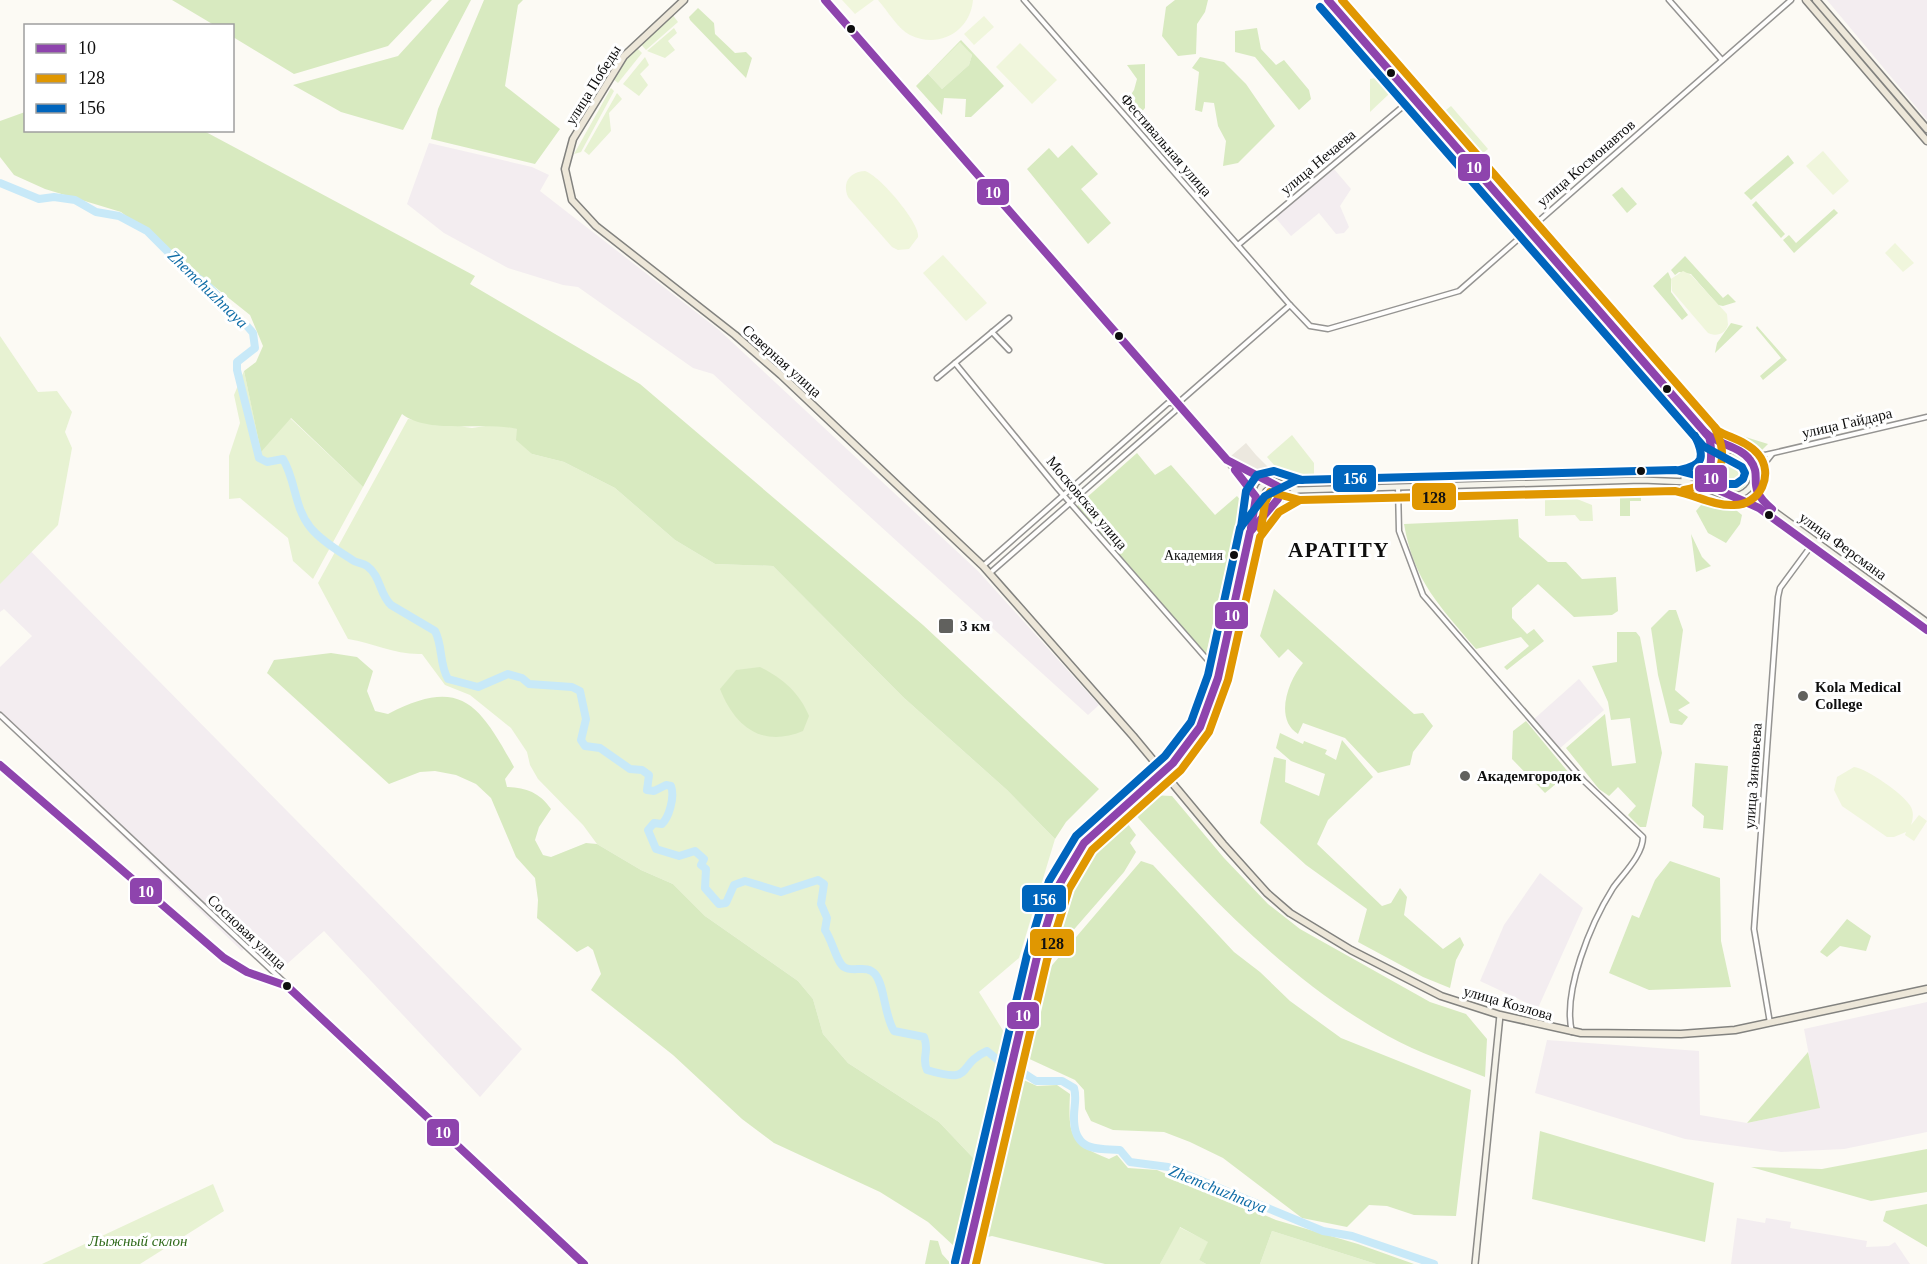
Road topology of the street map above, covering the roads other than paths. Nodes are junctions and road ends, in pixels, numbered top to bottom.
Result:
1 (684, 0) edge
2 (825, 0) edge
3 (1024, 0) edge
4 (1328, 0) edge
5 (1669, 0) edge
6 (1791, 0) edge
7 (1806, 0) edge
8 (1816, 0) edge
9 (1722, 60) junction
10 (1413, 98) junction
11 (1927, 129) edge
12 (1926, 139) edge
13 (565, 169) joint
14 (1528, 230) junction
15 (1238, 245) junction
16 (1290, 305) junction
17 (1009, 318) dead end
18 (992, 332) junction
19 (1009, 350) dead end
20 (955, 363) junction
21 (938, 378) dead end
22 (1178, 403) junction
23 (1927, 417) edge
24 (1711, 439) junction
25 (1737, 452) junction
26 (1773, 453) junction
27 (1228, 461) junction
28 (1711, 463) junction
29 (1676, 480) junction
30 (1753, 480) junction
31 (1272, 482) junction
32 (1398, 487) junction
33 (1297, 490) junction
34 (1723, 494) junction
35 (1063, 495) junction
36 (1256, 498) junction
37 (1278, 499) junction
38 (1070, 503) junction
39 (1272, 504) junction
40 (1250, 532) junction
41 (1812, 543) junction
42 (1836, 559) junction
43 (983, 566) junction
44 (990, 573) junction
45 (1927, 622) edge
46 (1927, 630) edge
47 (1219, 674) junction
48 (0, 715) edge
49 (1163, 771) junction
50 (1927, 990) edge
51 (1500, 1015) junction
52 (1770, 1023) junction
53 (1572, 1032) junction
54 (1475, 1263) edge
55 (584, 1264) edge
56 (965, 1264) edge

1 - 13 main road, улица Победы
2 - 22 street
3 - 15 street, Фестивальная улица
4 - 10 street
5 - 9 street
6 - 9 street, улица Космонавтов
7 - 12 main road
8 - 11 main road
9 - 14 street, улица Космонавтов
10 - 14 street
10 - 15 street, улица Нечаева
13 - 43 main road, Северная улица
14 - 16 street, улица Космонавтов
14 - 24 street
15 - 16 street, Фестивальная улица
16 - 22 street
17 - 18 street
18 - 19 street
18 - 20 street
20 - 21 street
20 - 35 street, Московская улица
22 - 27 street
22 - 35 street
22 - 38 street
23 - 26 street, улица Гайдара
24 - 25 street
24 - 28 street
25 - 26 street, улица Гайдара
25 - 28 street
25 - 30 street
26 - 30 street
27 - 31 street, улица Ферсмана
27 - 36 street
28 - 29 street, улица Ферсмана
28 - 34 street
29 - 32 street, улица Ферсмана
29 - 34 street, улица Ферсмана
30 - 34 street
30 - 41 street, улица Ферсмана
31 - 33 street, улица Ферсмана
31 - 36 street
31 - 37 street
32 - 33 street, улица Ферсмана
32 - 53 street
33 - 37 street, улица Ферсмана
34 - 41 street, улица Ферсмана
35 - 38 street, Московская улица
35 - 43 street
36 - 39 street
36 - 40 street
37 - 39 street
38 - 44 street
38 - 47 street, Московская улица
39 - 40 street
40 - 47 street
41 - 42 street, улица Ферсмана
41 - 52 street, улица Зиновьева
42 - 45 street, улица Ферсмана
42 - 46 street, улица Ферсмана
43 - 44 main road, Северная улица
44 - 49 main road
47 - 49 street
48 - 55 street, Сосновая улица
49 - 51 main road, улица Козлова
49 - 56 main road
50 - 52 main road, улица Козлова
51 - 53 main road, улица Козлова
51 - 54 street
52 - 53 main road, улица Козлова

